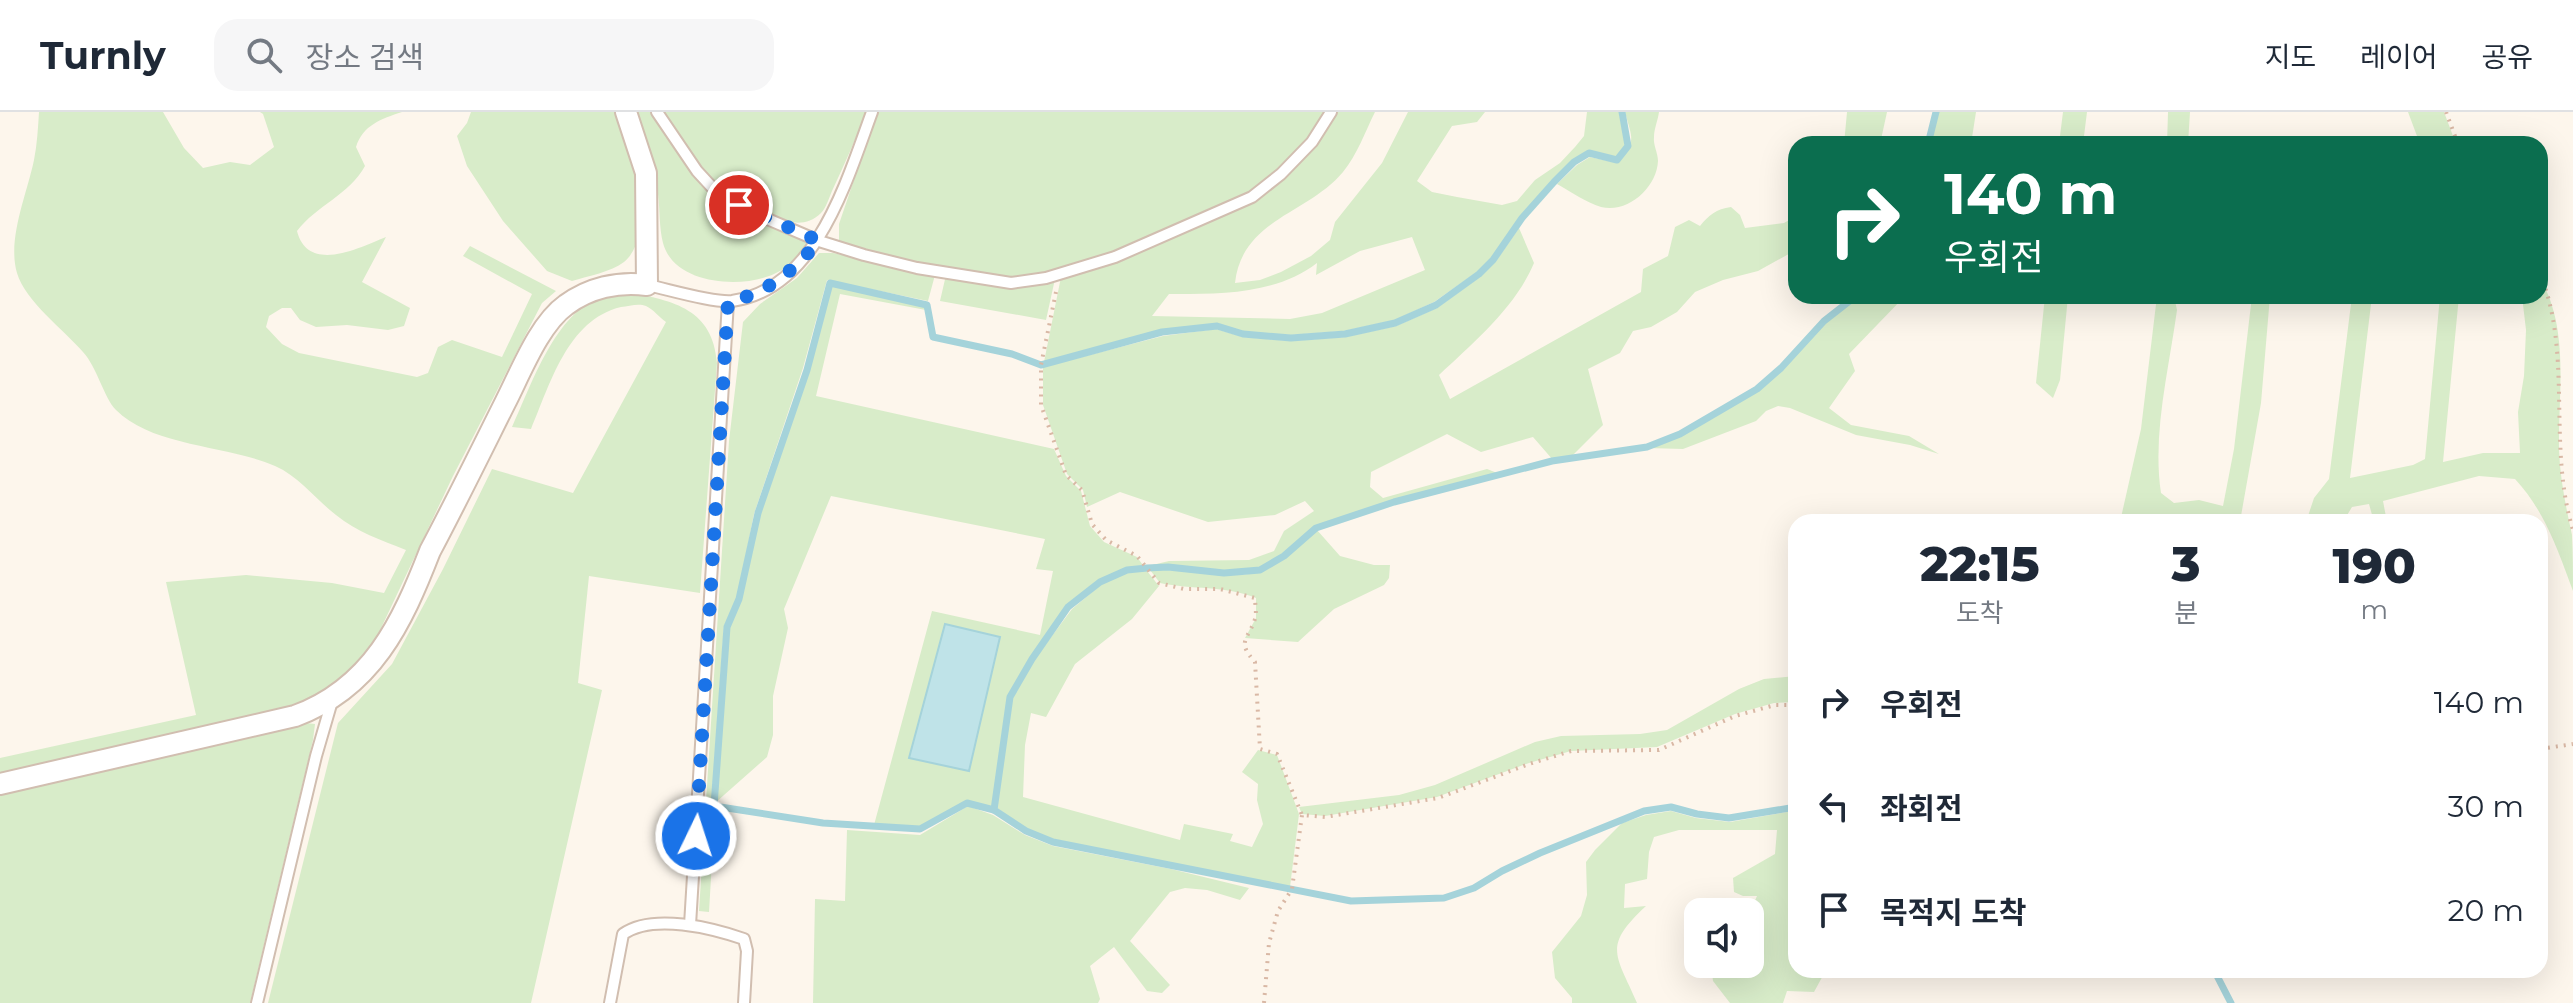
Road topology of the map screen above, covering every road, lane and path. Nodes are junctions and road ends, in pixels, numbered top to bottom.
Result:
1 (626, 112) edge
2 (657, 112) edge
3 (872, 112) edge
4 (1331, 112) edge
5 (2446, 112) edge
6 (2455, 136) edge
7 (819, 241) junction
8 (1059, 274) junction
9 (647, 285) junction
10 (2548, 288) edge
11 (728, 302) junction
12 (2573, 530) edge
13 (333, 699) junction
14 (1788, 705) edge
15 (2573, 744) edge
16 (2548, 748) edge
17 (0, 784) edge
18 (1302, 815) junction
19 (690, 925) junction
20 (257, 1003) edge
21 (610, 1003) edge
22 (744, 1003) edge
23 (1264, 1003) edge

1 - 9 street
2 - 7 lane
3 - 7 lane
4 - 8 lane
5 - 6 path
7 - 8 lane
7 - 11 lane
8 - 18 path
9 - 11 lane
9 - 13 street
10 - 12 path
11 - 19 lane
13 - 17 street
13 - 20 lane
14 - 18 path
15 - 16 path
18 - 23 path
19 - 21 lane
19 - 22 lane

